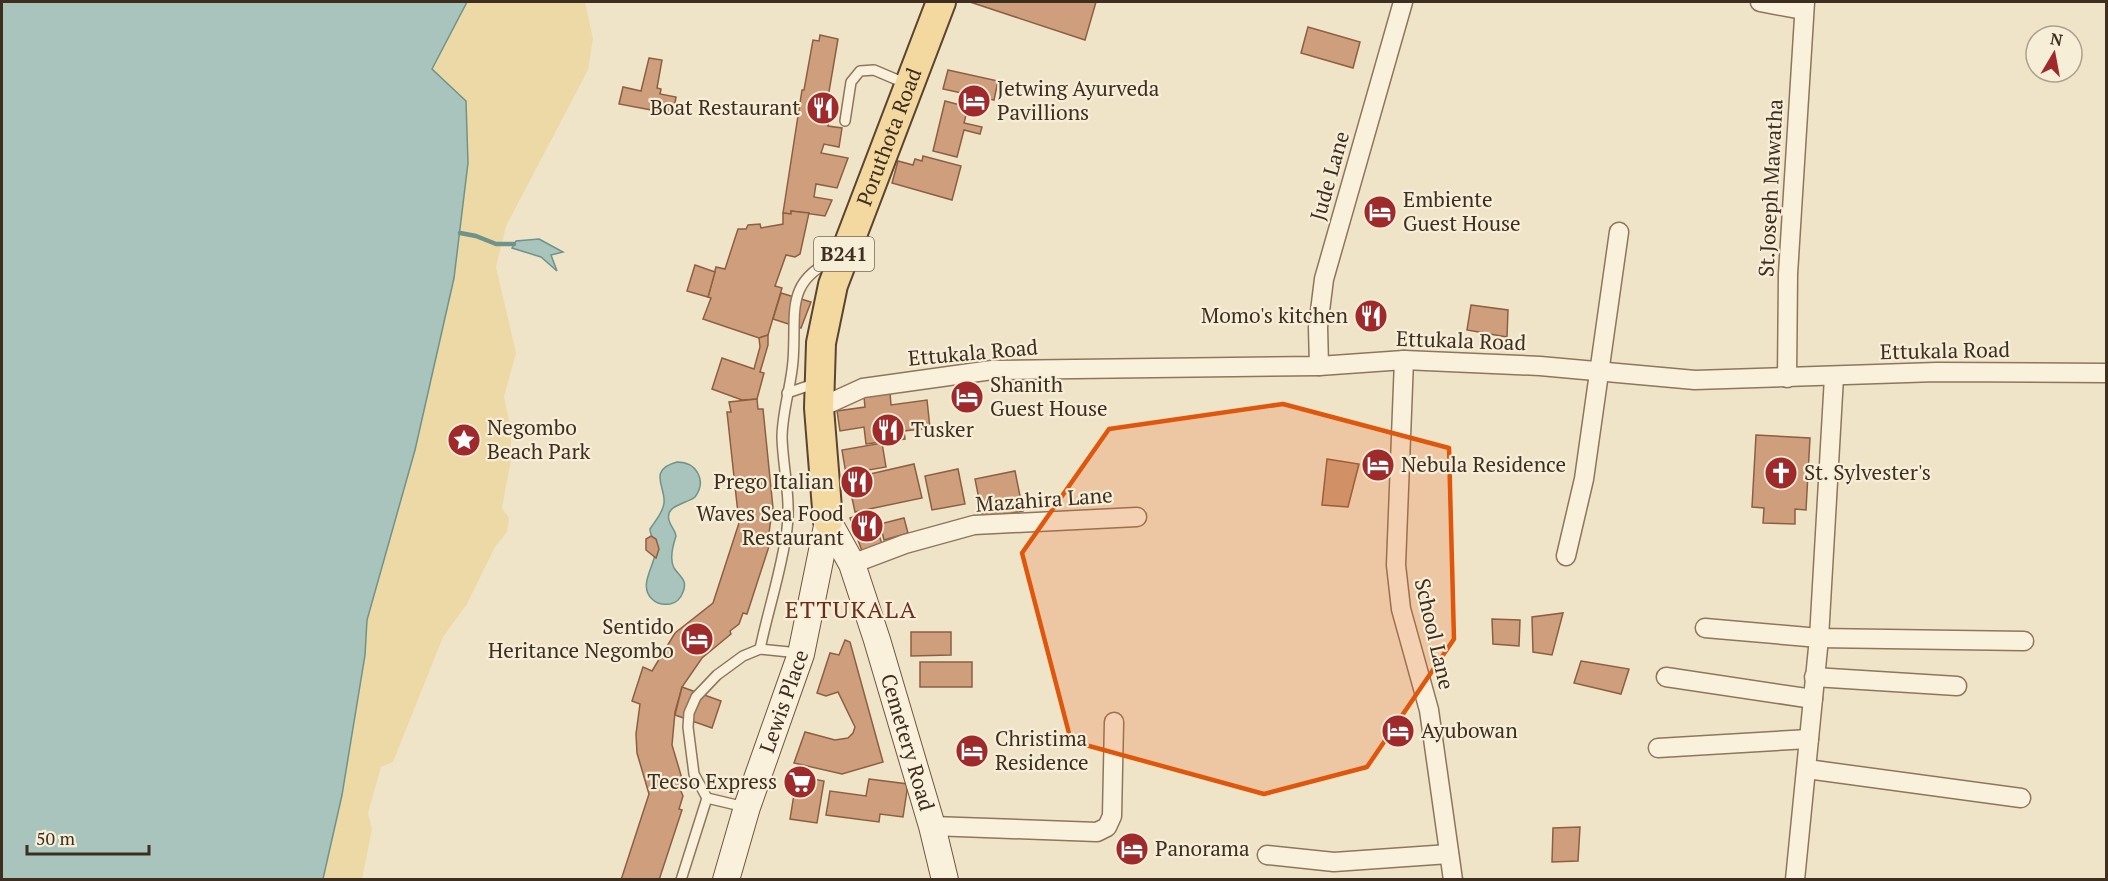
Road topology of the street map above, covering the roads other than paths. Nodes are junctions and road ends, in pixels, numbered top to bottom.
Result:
1 (941, 2) edge
2 (1403, 2) edge
3 (1760, 2) edge
4 (1804, 6) edge
5 (909, 85) junction
6 (845, 121) dead end
7 (1618, 232) dead end
8 (844, 254) junction
9 (1404, 360) junction
10 (1318, 366) junction
11 (1598, 371) junction
12 (2106, 373) edge
13 (1833, 377) junction
14 (1786, 378) junction
15 (787, 393) junction
16 (819, 395) junction
17 (1137, 517) dead end
18 (828, 521) junction
19 (1566, 556) dead end
20 (852, 564) junction
21 (821, 568) junction
22 (865, 605) junction
23 (1705, 628) dead end
24 (1819, 638) junction
25 (2024, 641) dead end
26 (759, 649) junction
27 (801, 654) junction
28 (1666, 677) dead end
29 (1814, 677) junction
30 (1957, 686) dead end
31 (1813, 699) junction
32 (1114, 722) dead end
33 (1809, 739) junction
34 (1658, 748) dead end
35 (1807, 769) junction
36 (707, 798) junction
37 (2021, 798) dead end
38 (747, 807) junction
39 (932, 826) junction
40 (1449, 854) junction
41 (1268, 855) dead end
42 (681, 879) edge
43 (726, 879) edge
44 (945, 879) edge
45 (1453, 879) edge
46 (1795, 879) edge

1 - 5 main road, Poruthota Road / B241
2 - 10 street, Jude Lane
3 - 4 street
4 - 14 street, St.Joseph Mawatha
5 - 6 lane
5 - 8 main road, Poruthota Road / B241
7 - 11 street
8 - 15 lane
8 - 16 main road, Poruthota Road / B241
9 - 10 street, Ettukala Road
9 - 11 street, Ettukala Road
9 - 40 street, School Lane
10 - 16 street, Ettukala Road
11 - 14 street, Ettukala Road
11 - 19 street
12 - 13 street, Ettukala Road
13 - 14 street, Ettukala Road
13 - 24 street
15 - 16 lane
15 - 26 lane
16 - 18 main road, Poruthota Road / B241
17 - 20 street, Mazahira Lane
18 - 20 street, Cemetery Road
18 - 21 street, Lewis Place
20 - 22 street, Cemetery Road
21 - 22 street
21 - 27 street, Lewis Place
22 - 39 street, Cemetery Road
23 - 24 street
24 - 25 street
24 - 29 street
26 - 27 lane
26 - 36 lane
27 - 38 street, Lewis Place
28 - 31 street
29 - 30 street
29 - 31 street
31 - 33 street
32 - 39 street
33 - 34 street
33 - 35 street
35 - 37 street
35 - 46 street
36 - 38 lane
36 - 42 lane
38 - 43 street, Lewis Place
39 - 44 street, Cemetery Road
40 - 41 street
40 - 45 street, School Lane

